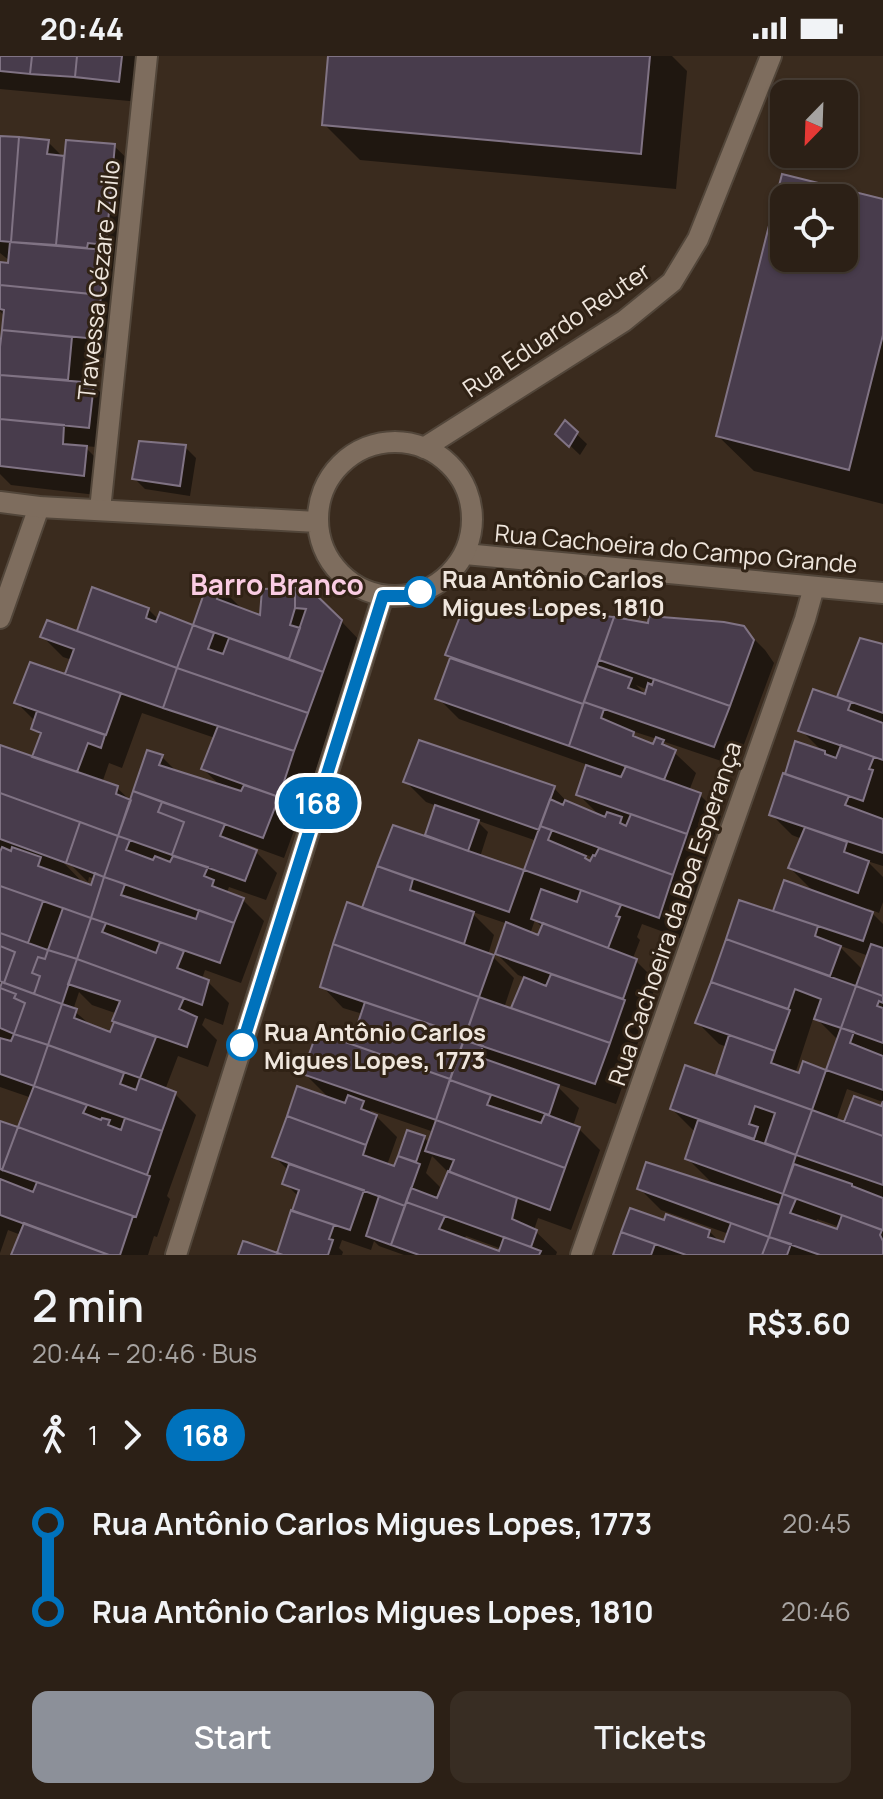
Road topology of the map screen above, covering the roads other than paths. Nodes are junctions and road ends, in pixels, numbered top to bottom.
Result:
1 (147, 56) edge
2 (771, 56) edge
3 (424, 448) junction
4 (0, 502) edge
5 (39, 507) junction
6 (100, 510) junction
7 (317, 522) junction
8 (465, 554) junction
9 (814, 587) junction
10 (883, 593) edge
11 (383, 596) junction
12 (0, 618) edge
13 (176, 1255) edge
14 (581, 1255) edge

1 - 6 street, Travessa Cézare Zoilo
2 - 3 street, Rua Eduardo Reuter
3 - 7 street, Rua Cachoeira do Campo Grande
3 - 8 street, Rua Cachoeira do Campo Grande
4 - 5 street
5 - 6 street
5 - 12 street
6 - 7 street
7 - 11 street
8 - 9 street, Rua Cachoeira do Campo Grande
8 - 11 street, Rua Cachoeira do Campo Grande
9 - 10 street, Rua Cachoeira do Campo Grande
9 - 14 street, Rua Cachoeira da Boa Esperança
11 - 13 street

